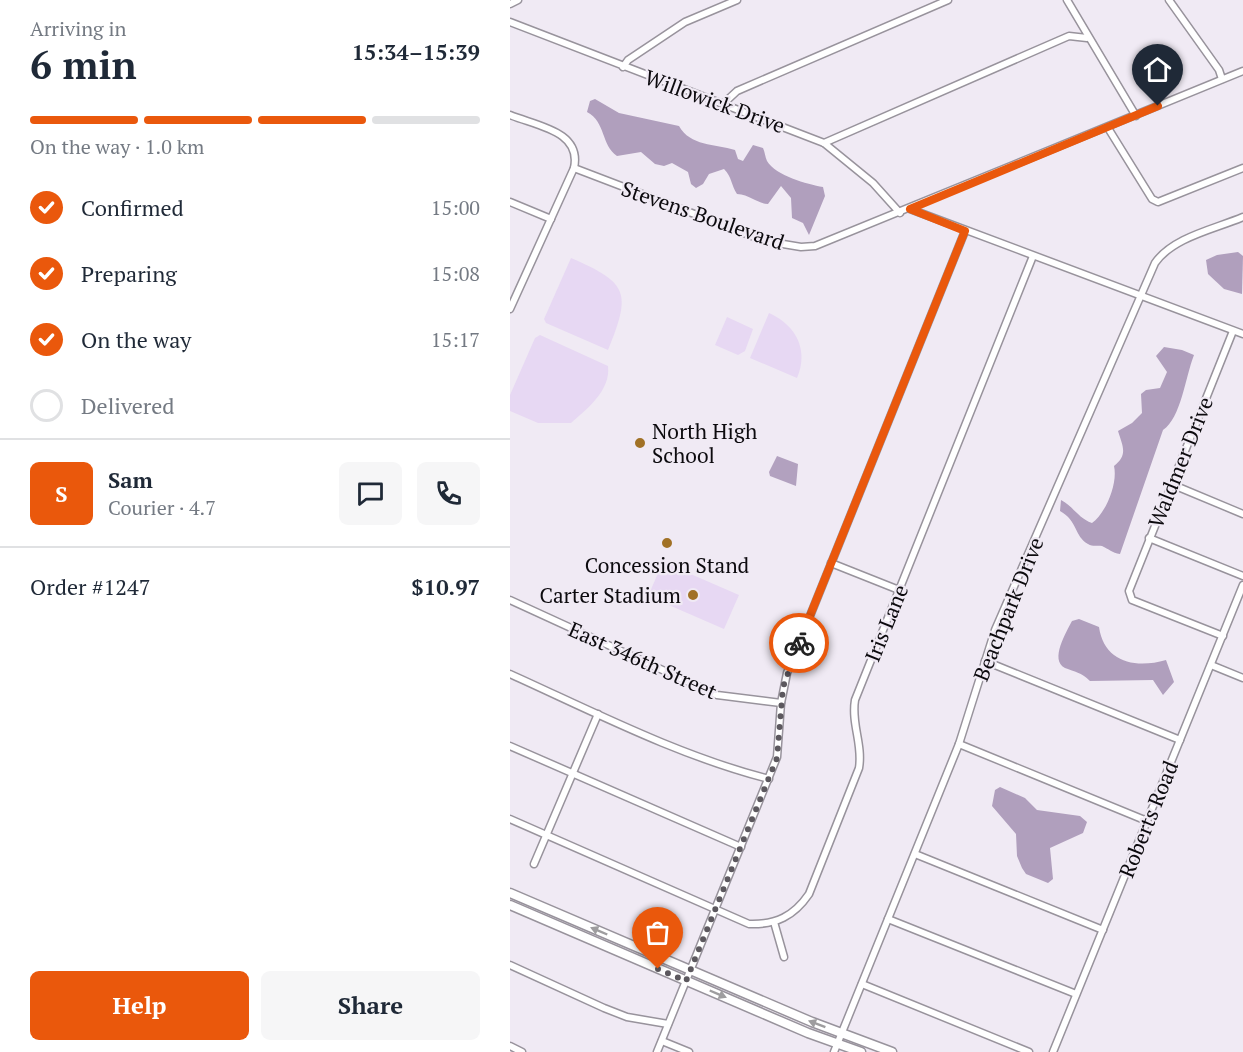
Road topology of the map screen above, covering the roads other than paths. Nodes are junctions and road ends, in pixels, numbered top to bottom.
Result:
1 (518, 0) edge
2 (737, 0) edge
3 (948, 0) edge
4 (1066, 0) edge
5 (1169, 0) edge
6 (510, 4) edge
7 (510, 22) edge
8 (1079, 23) junction
9 (1069, 36) junction
10 (1087, 38) junction
11 (623, 68) junction
12 (1243, 71) edge
13 (1222, 79) junction
14 (723, 104) junction
15 (510, 115) edge
16 (1136, 116) junction
17 (1108, 128) junction
18 (824, 143) junction
19 (574, 168) junction
20 (1243, 168) edge
21 (510, 202) edge
22 (910, 209) junction
23 (900, 213) junction
24 (1243, 217) edge
25 (551, 219) junction
26 (965, 231) junction
27 (1034, 256) junction
28 (510, 290) edge
29 (517, 293) junction
30 (1142, 296) junction
31 (510, 309) edge
32 (1233, 331) junction
33 (1243, 334) edge
34 (1171, 484) junction
35 (1243, 514) edge
36 (1149, 538) junction
37 (831, 563) junction
38 (1243, 576) edge
39 (1243, 585) edge
40 (899, 590) junction
41 (510, 600) edge
42 (1222, 636) junction
43 (985, 661) junction
44 (1211, 665) junction
45 (510, 674) edge
46 (1243, 678) edge
47 (781, 703) junction
48 (598, 714) junction
49 (1180, 740) junction
50 (959, 744) junction
51 (510, 746) edge
52 (572, 774) junction
53 (768, 779) junction
54 (510, 819) edge
55 (1147, 820) junction
56 (546, 835) junction
57 (741, 847) junction
58 (915, 854) junction
59 (534, 864) dead end
60 (510, 893) edge
61 (510, 905) edge
62 (716, 911) junction
63 (888, 919) junction
64 (774, 922) junction
65 (1102, 930) junction
66 (784, 957) dead end
67 (510, 965) edge
68 (690, 970) junction
69 (686, 981) junction
70 (862, 984) junction
71 (1076, 994) junction
72 (668, 1024) junction
73 (841, 1033) junction
74 (662, 1041) junction
75 (510, 1046) edge
76 (835, 1048) edge
77 (522, 1052) edge
78 (657, 1052) edge
79 (689, 1052) edge
80 (861, 1052) edge
81 (892, 1052) edge
82 (1029, 1052) edge
83 (1053, 1052) edge

1 - 6 street
2 - 11 street
3 - 14 street
4 - 8 street
5 - 13 street
7 - 11 street, Willowick Drive
8 - 9 street
8 - 10 street
9 - 10 street
9 - 18 street
10 - 16 street
11 - 14 street, Willowick Drive
12 - 13 street, Stevens Boulevard
13 - 16 street, Stevens Boulevard
14 - 18 street, Willowick Drive
15 - 19 street
16 - 17 street, Stevens Boulevard
17 - 20 street
17 - 22 street, Stevens Boulevard
18 - 23 street, Willowick Drive
19 - 23 street, Stevens Boulevard
19 - 25 street
21 - 25 street
22 - 23 street, Stevens Boulevard
22 - 26 street
24 - 30 street, Beachpark Drive
25 - 29 street
26 - 27 street
26 - 37 street
27 - 30 street
27 - 40 street, Iris Lane
28 - 29 street
29 - 31 street
30 - 32 street
30 - 43 street, Beachpark Drive
32 - 33 street
32 - 34 street, Waldmer Drive
34 - 35 street
34 - 36 street, Waldmer Drive
36 - 38 street
36 - 42 street, Waldmer Drive
37 - 40 street
37 - 47 street
39 - 42 street, Roberts Road
40 - 64 street, Iris Lane
41 - 47 street, East 346th Street
42 - 44 street, Roberts Road
43 - 49 street
43 - 50 street, Beachpark Drive
44 - 46 street
44 - 49 street, Roberts Road
45 - 48 street
47 - 53 street
48 - 52 street
48 - 53 street
49 - 55 street, Roberts Road
50 - 55 street
50 - 58 street, Beachpark Drive
51 - 52 street
52 - 56 street
52 - 57 street
53 - 57 street
54 - 56 street
55 - 65 street, Roberts Road
56 - 59 street
56 - 62 street
57 - 62 street
58 - 63 street, Beachpark Drive
58 - 65 street
68 -> 60 main road
61 - 69 main road
62 - 64 street
62 - 68 street
63 - 70 street, Beachpark Drive
63 - 71 street
64 - 66 street
65 - 71 street, Roberts Road
67 - 72 street
68 - 69 street
73 -> 68 main road
69 - 72 street
69 -> 76 main road
70 - 73 street, Beachpark Drive
70 - 82 street
71 - 83 street, Roberts Road
72 - 74 street
73 - 76 street, Beachpark Drive
73 - 81 main road
74 - 78 street
74 - 79 street
75 - 77 street
76 - 80 main road

